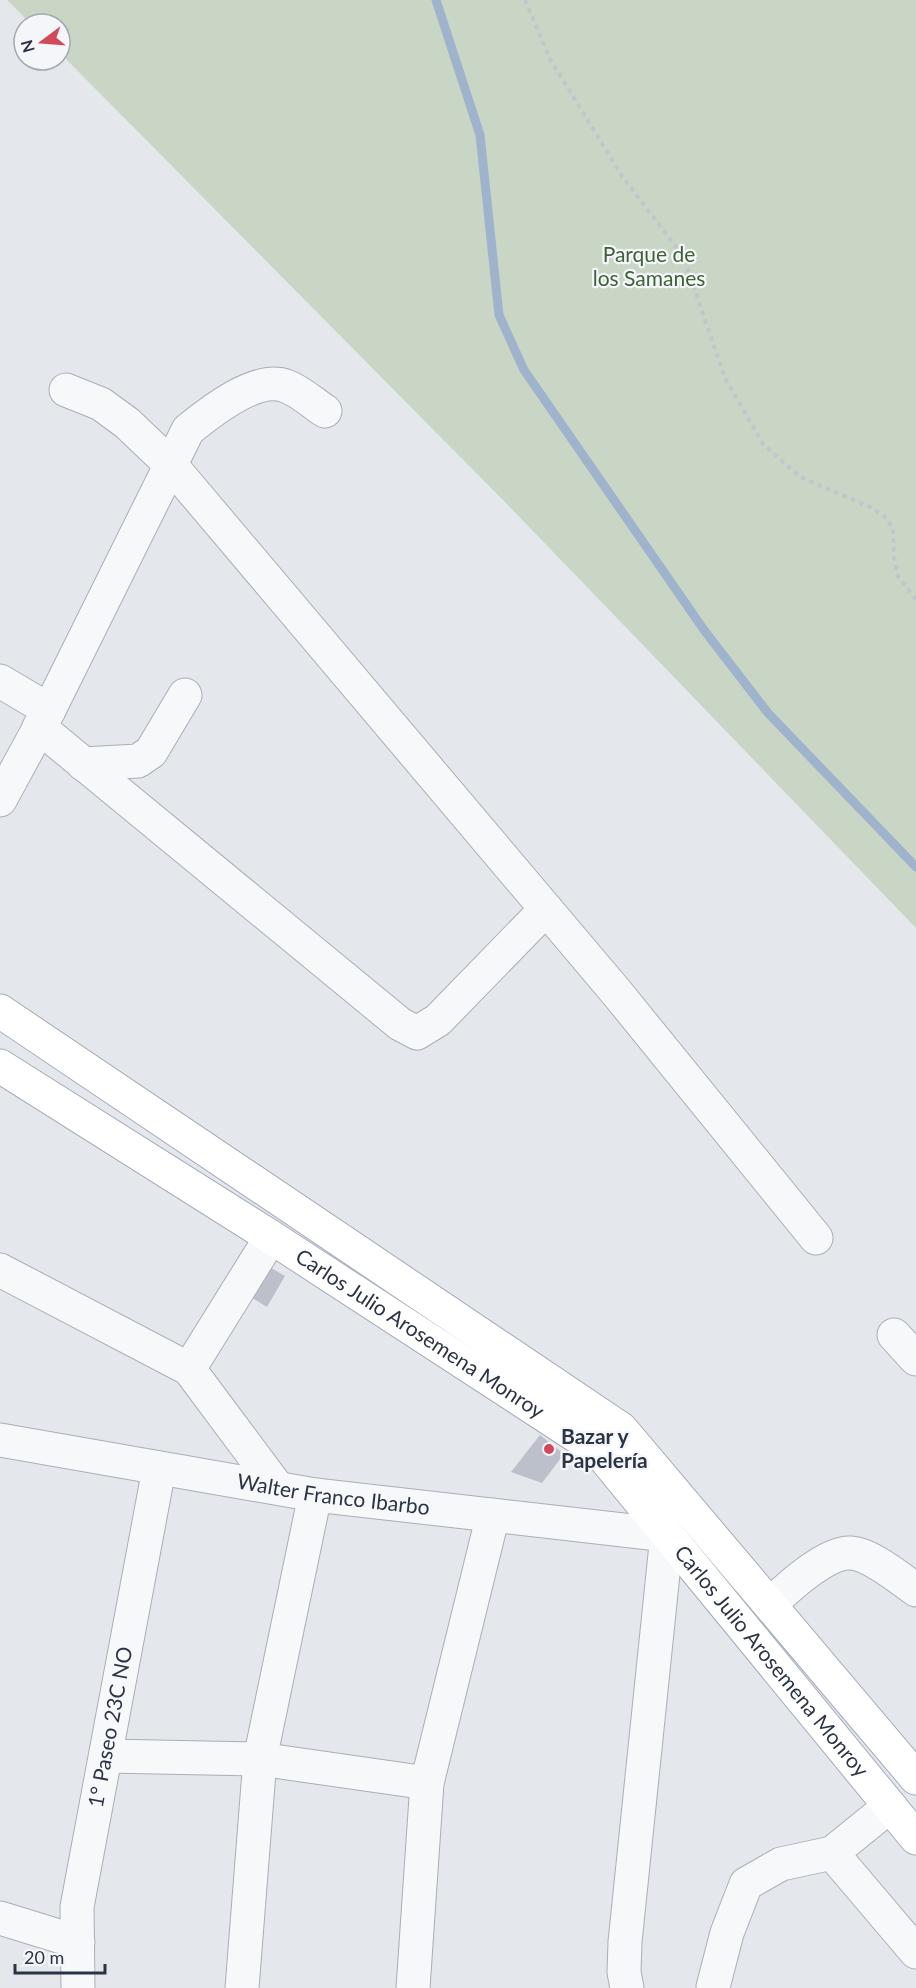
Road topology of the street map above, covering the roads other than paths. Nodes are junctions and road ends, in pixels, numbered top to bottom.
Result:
1 (66, 390) dead end
2 (326, 411) dead end
3 (170, 464) junction
4 (0, 681) edge
5 (185, 695) dead end
6 (44, 718) junction
7 (83, 764) junction
8 (0, 800) edge
9 (546, 909) junction
10 (0, 1011) edge
11 (0, 1066) edge
12 (271, 1237) junction
13 (816, 1238) dead end
14 (0, 1270) edge
15 (894, 1335) dead end
16 (916, 1359) edge
17 (189, 1369) junction
18 (0, 1440) edge
19 (159, 1469) junction
20 (277, 1487) junction
21 (315, 1495) junction
22 (692, 1513) junction
23 (493, 1515) junction
24 (667, 1535) junction
25 (916, 1590) edge
26 (770, 1605) junction
27 (106, 1756) junction
28 (260, 1760) junction
29 (916, 1778) edge
30 (427, 1783) junction
31 (890, 1806) junction
32 (916, 1838) edge
33 (832, 1853) junction
34 (0, 1918) edge
35 (78, 1942) junction
36 (916, 1952) edge
37 (713, 1987) edge
38 (78, 1988) edge
39 (242, 1988) edge
40 (413, 1988) edge
41 (627, 1988) edge

1 - 3 street
2 - 3 street
3 - 6 street
3 - 9 street
4 - 6 street
5 - 7 street
6 - 7 street
6 - 8 street
7 - 9 street
9 - 13 street
10 - 22 main road, Carlos Julio Arosemena Monroy
11 - 12 main road, Carlos Julio Arosemena Monroy
12 - 17 street
12 - 24 main road, Carlos Julio Arosemena Monroy
14 - 17 street
15 - 16 street
17 - 20 street
18 - 19 street, Walter Franco Ibarbo
19 - 20 street, Walter Franco Ibarbo
19 - 27 street, 1° Paseo 23C NO
20 - 21 street, Walter Franco Ibarbo
21 - 23 street, Walter Franco Ibarbo
21 - 28 street
22 - 24 street
22 - 26 main road, Carlos Julio Arosemena Monroy
23 - 24 street, Walter Franco Ibarbo
23 - 30 street
24 - 31 main road, Carlos Julio Arosemena Monroy
24 - 41 street
25 - 26 street
26 - 29 main road, Carlos Julio Arosemena Monroy
27 - 28 street
27 - 35 street, 1° Paseo 23C NO
28 - 30 street
28 - 39 street
30 - 40 street
31 - 32 main road, Carlos Julio Arosemena Monroy
31 - 33 street
33 - 36 street
33 - 37 street
34 - 35 street
35 - 38 street, 1° Paseo 23C NO

